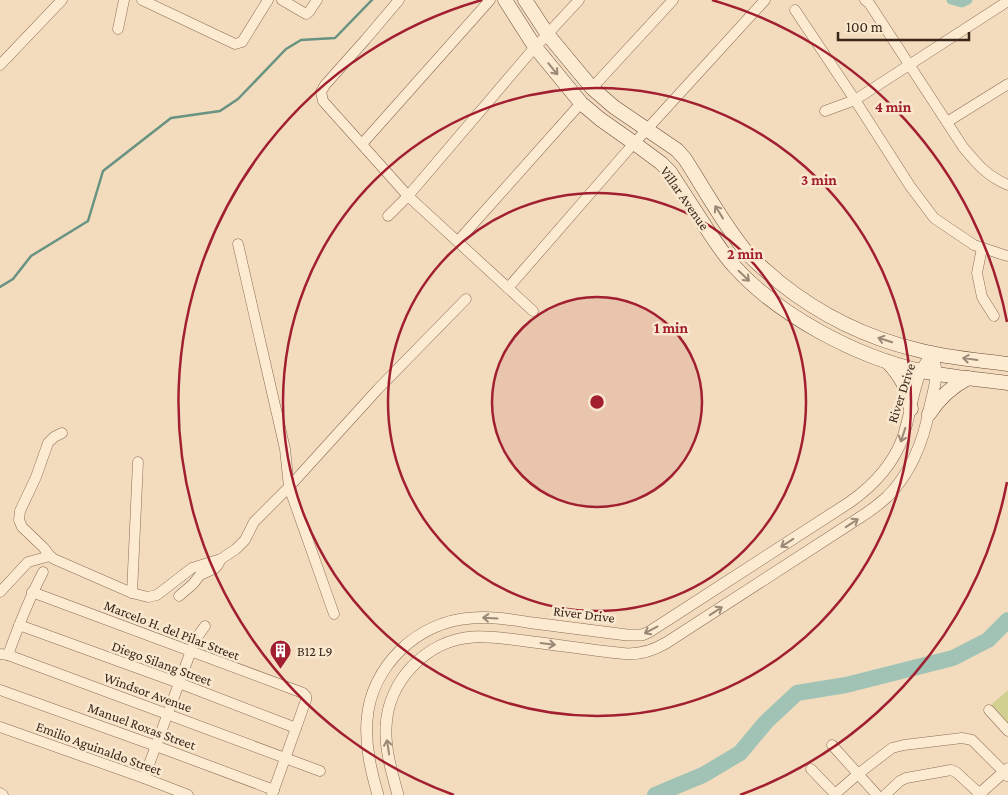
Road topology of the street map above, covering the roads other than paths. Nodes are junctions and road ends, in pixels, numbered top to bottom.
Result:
1 (62, 0) edge
2 (124, 0) edge
3 (142, 0) edge
4 (268, 0) edge
5 (282, 0) edge
6 (317, 0) edge
7 (399, 0) edge
8 (490, 0) edge
9 (505, 0) edge
10 (525, 0) edge
11 (579, 0) edge
12 (673, 0) edge
13 (765, 0) edge
14 (865, 0) edge
15 (1008, 1) edge
16 (795, 10) dead end
17 (118, 29) dead end
18 (548, 34) junction
19 (536, 47) junction
20 (909, 64) junction
21 (0, 65) edge
22 (592, 88) junction
23 (1006, 89) edge
24 (855, 100) junction
25 (581, 102) junction
26 (825, 111) dead end
27 (947, 122) junction
28 (646, 130) junction
29 (634, 143) junction
30 (362, 144) junction
31 (1008, 185) edge
32 (408, 196) junction
33 (388, 216) dead end
34 (458, 241) junction
35 (238, 244) dead end
36 (982, 248) junction
37 (1008, 256) edge
38 (508, 288) junction
39 (466, 299) dead end
40 (533, 312) dead end
41 (994, 316) dead end
42 (932, 353) junction
43 (887, 361) junction
44 (1008, 364) edge
45 (921, 371) junction
46 (937, 374) junction
47 (968, 378) junction
48 (1008, 382) edge
49 (911, 409) junction
50 (929, 414) junction
51 (62, 433) dead end
52 (138, 462) dead end
53 (289, 487) junction
54 (50, 556) junction
55 (222, 559) junction
56 (43, 572) dead end
57 (0, 592) edge
58 (32, 592) junction
59 (132, 593) junction
60 (179, 596) dead end
61 (334, 614) dead end
62 (19, 625) junction
63 (205, 626) dead end
64 (191, 652) junction
65 (4, 655) edge
66 (179, 683) junction
67 (0, 690) edge
68 (989, 710) dead end
69 (168, 715) junction
70 (0, 727) edge
71 (296, 728) junction
72 (1008, 731) edge
73 (156, 746) junction
74 (832, 746) dead end
75 (286, 758) junction
76 (811, 769) dead end
77 (320, 770) dead end
78 (1007, 772) edge
79 (858, 774) junction
80 (144, 778) junction
81 (273, 793) edge
82 (979, 794) edge
83 (188, 795) edge
84 (378, 795) edge
85 (398, 795) edge
86 (834, 795) edge
87 (877, 795) edge
88 (884, 795) edge

1 - 21 street
2 - 17 street
3 - 4 street
5 - 6 street
7 - 30 street
8 - 30 street
9 - 19 main road, Villar Avenue
10 - 18 main road, Villar Avenue
11 - 18 street
12 - 22 street
13 - 28 street
14 - 20 street
15 - 20 street
16 - 24 street
18 - 19 street
18 - 22 main road, Villar Avenue
19 -> 25 main road, Villar Avenue
19 - 32 street
20 - 24 street
20 - 27 street
22 - 28 main road, Villar Avenue
23 - 27 street
24 - 26 street
24 - 36 street
25 - 29 main road, Villar Avenue
25 - 34 street
27 - 31 street
28 - 29 street
42 -> 28 main road, Villar Avenue
29 - 38 street
29 -> 43 main road, Villar Avenue
30 - 32 street
32 - 33 street
32 - 34 street
34 - 38 street
35 - 53 street
36 - 37 street
36 - 41 street
38 - 40 street
39 - 53 street
44 -> 42 main road, Villar Avenue
42 - 45 street, River Drive
42 - 46 street, River Drive
43 - 45 main road, Villar Avenue
43 - 49 main road
45 - 46 main road, Villar Avenue
45 - 49 street, River Drive
46 - 47 main road, Villar Avenue
46 - 50 street, River Drive
47 - 48 main road, Villar Avenue
47 - 50 main road
49 -> 84 street, River Drive
85 -> 50 street, River Drive
51 - 54 street
52 - 59 street
53 - 55 street
53 - 61 street
54 - 57 street
54 - 59 street
55 - 59 street
55 - 60 street
56 - 58 street
58 - 62 street
58 - 64 street, Marcelo H. del Pilar Street
62 - 65 street
62 - 66 street, Diego Silang Street
63 - 64 street
64 - 66 street
64 - 71 street, Marcelo H. del Pilar Street
65 - 69 street, Windsor Avenue
66 - 69 street
66 - 71 street, Diego Silang Street
67 - 73 street, Manuel Roxas Street
68 - 72 street
69 - 73 street
69 - 75 street, Windsor Avenue
70 - 80 street, Emilio Aguinaldo Street
71 - 75 street
73 - 80 street
73 - 81 street, Manuel Roxas Street
74 - 79 street
75 - 77 street, Windsor Avenue
75 - 81 street
76 - 86 street
78 - 79 street
78 - 82 street
79 - 86 street
79 - 87 street
80 - 83 street, Emilio Aguinaldo Street
82 - 88 street

